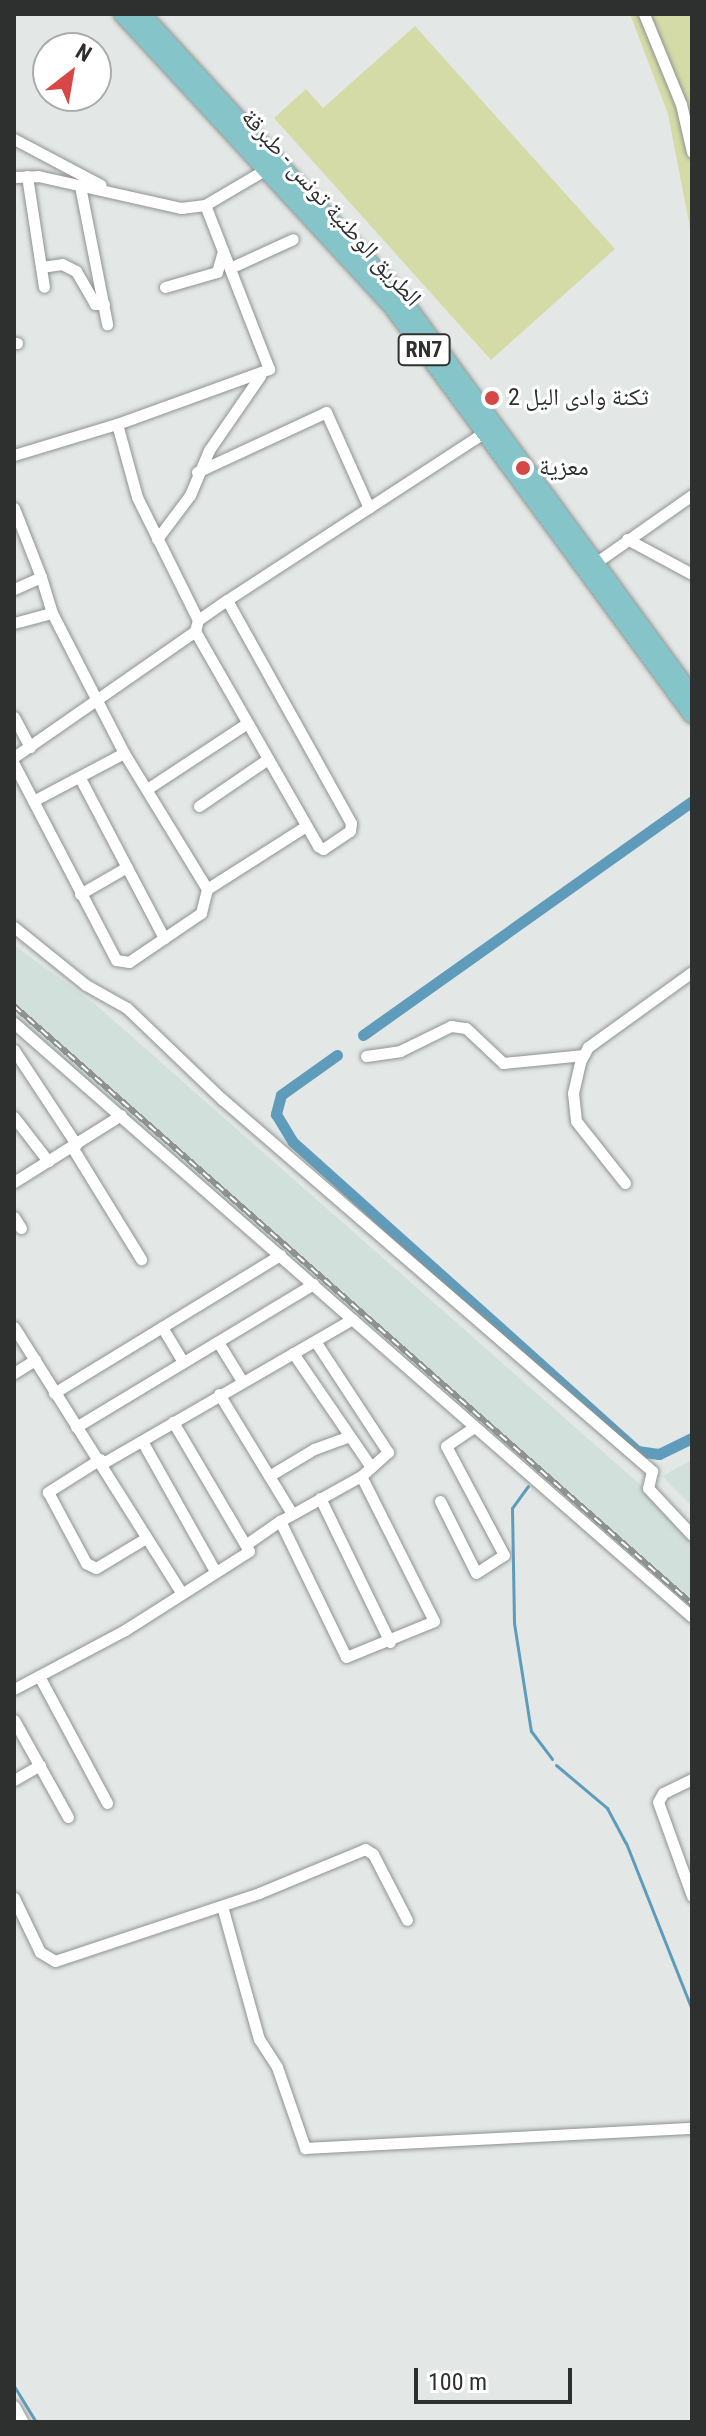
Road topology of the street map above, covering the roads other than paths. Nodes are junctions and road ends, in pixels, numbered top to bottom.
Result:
1 (122, 14) edge
2 (142, 14) edge
3 (644, 14) edge
4 (14, 139) edge
5 (692, 152) edge
6 (266, 169) junction
7 (20, 177) edge
8 (80, 186) junction
9 (108, 189) junction
10 (205, 205) junction
11 (293, 239) dead end
12 (223, 250) junction
13 (41, 267) junction
14 (230, 268) junction
15 (44, 287) dead end
16 (165, 287) dead end
17 (104, 304) junction
18 (107, 324) dead end
19 (260, 376) junction
20 (117, 424) junction
21 (491, 428) junction
22 (14, 455) edge
23 (197, 472) junction
24 (692, 495) edge
25 (14, 508) edge
26 (369, 508) junction
27 (157, 539) junction
28 (627, 539) junction
29 (590, 567) junction
30 (692, 574) edge
31 (41, 577) junction
32 (14, 589) edge
33 (227, 600) junction
34 (52, 613) junction
35 (14, 623) edge
36 (197, 626) junction
37 (692, 695) edge
38 (100, 700) junction
39 (692, 715) edge
40 (14, 717) edge
41 (246, 724) junction
42 (30, 747) junction
43 (124, 753) junction
44 (14, 757) edge
45 (265, 761) junction
46 (14, 764) edge
47 (80, 778) junction
48 (147, 789) junction
49 (33, 801) junction
50 (199, 806) dead end
51 (306, 826) junction
52 (127, 867) junction
53 (207, 889) junction
54 (80, 894) junction
55 (14, 927) edge
56 (164, 938) junction
57 (692, 972) edge
58 (14, 1023) edge
59 (25, 1032) junction
60 (14, 1047) edge
61 (584, 1055) junction
62 (366, 1056) dead end
63 (121, 1115) junction
64 (14, 1117) edge
65 (74, 1145) junction
66 (48, 1161) junction
67 (14, 1182) edge
68 (625, 1183) dead end
69 (14, 1217) edge
70 (21, 1228) dead end
71 (280, 1255) junction
72 (141, 1259) dead end
73 (313, 1284) junction
74 (352, 1319) junction
75 (14, 1327) edge
76 (162, 1327) junction
77 (315, 1341) junction
78 (218, 1342) junction
79 (293, 1353) junction
80 (35, 1360) junction
81 (183, 1362) junction
82 (14, 1373) edge
83 (242, 1381) junction
84 (54, 1393) junction
85 (219, 1394) junction
86 (173, 1422) junction
87 (76, 1427) junction
88 (474, 1427) junction
89 (349, 1436) junction
90 (142, 1441) junction
91 (102, 1461) junction
92 (371, 1467) junction
93 (269, 1476) junction
94 (361, 1476) junction
95 (320, 1498) junction
96 (440, 1501) dead end
97 (291, 1512) junction
98 (280, 1521) junction
99 (692, 1535) edge
100 (146, 1538) junction
101 (248, 1543) junction
102 (215, 1571) junction
103 (180, 1591) junction
104 (692, 1617) edge
105 (390, 1642) junction
106 (39, 1676) junction
107 (14, 1689) edge
108 (14, 1720) edge
109 (27, 1743) junction
110 (14, 1750) edge
111 (40, 1765) junction
112 (692, 1779) edge
113 (14, 1780) edge
114 (107, 1803) dead end
115 (68, 1817) dead end
116 (692, 1896) edge
117 (14, 1898) edge
118 (222, 1906) junction
119 (407, 1920) dead end
120 (692, 2128) edge
121 (14, 2406) edge
122 (23, 2422) edge

1 - 6 main road, الطريق الوطنية تونس - طبرقة / RN7
2 - 21 main road, الطريق الوطنية تونس - طبرقة / RN7
3 - 5 street
4 - 9 street
6 - 10 street
6 - 21 main road, الطريق الوطنية تونس - طبرقة / RN7
7 - 8 street
7 - 13 street
8 - 9 street
8 - 17 street
9 - 10 street
10 - 12 street
11 - 14 street
12 - 14 street
12 - 16 street
13 - 15 street
13 - 17 street
14 - 19 street
17 - 18 street
19 - 20 street
19 - 23 street
20 - 22 street
20 - 27 street
21 - 26 street
21 - 29 main road, الطريق الوطنية تونس - طبرقة / RN7
23 - 26 street
23 - 27 street
24 - 28 street
25 - 31 street
26 - 33 street
27 - 36 street
28 - 29 street
28 - 30 street
29 - 37 main road, الطريق الوطنية تونس - طبرقة / RN7
29 - 39 main road, الطريق الوطنية تونس - طبرقة / RN7
31 - 32 street
31 - 34 street
33 - 36 street
33 - 51 street
34 - 35 street
34 - 38 street
36 - 38 street
36 - 41 street
38 - 42 street
38 - 43 street
40 - 42 street
41 - 45 street
41 - 48 street
42 - 44 street
43 - 47 street
43 - 48 street
45 - 50 street
45 - 51 street
46 - 49 street
47 - 49 street
47 - 52 street
48 - 53 street
49 - 54 street
51 - 53 street
52 - 54 street
52 - 56 street
53 - 56 street
54 - 56 street
55 - 99 street
57 - 61 street
58 - 59 street
59 - 60 street
59 - 63 street
60 - 65 street
61 - 62 street
61 - 68 street
63 - 65 street
63 - 71 street
64 - 66 street
65 - 66 street
65 - 72 street
66 - 67 street
69 - 70 street
71 - 73 street
71 - 76 street
73 - 74 street
73 - 78 street
74 - 77 street
74 - 88 street
75 - 80 street
76 - 81 street
76 - 84 street
77 - 79 street
77 - 92 street
78 - 81 street
78 - 83 street
79 - 83 street
79 - 89 street
80 - 82 street
80 - 84 street
81 - 87 street
83 - 85 street
84 - 87 street
85 - 86 street
85 - 93 street
86 - 90 street
86 - 101 street
87 - 91 street
88 - 96 street
88 - 104 street
89 - 92 street
89 - 93 street
90 - 91 street
90 - 102 street
91 - 100 street
91 - 100 street
92 - 94 street
93 - 97 street
94 - 95 street
94 - 105 street
95 - 97 street
95 - 105 street
97 - 98 street
98 - 101 street
98 - 105 street
100 - 103 street
101 - 102 street
102 - 103 street
103 - 106 street
106 - 107 street
106 - 114 street
108 - 109 street
109 - 110 street
109 - 111 street
111 - 113 street
111 - 115 street
112 - 116 street
117 - 118 street
118 - 119 street
118 - 120 street
121 - 122 street

